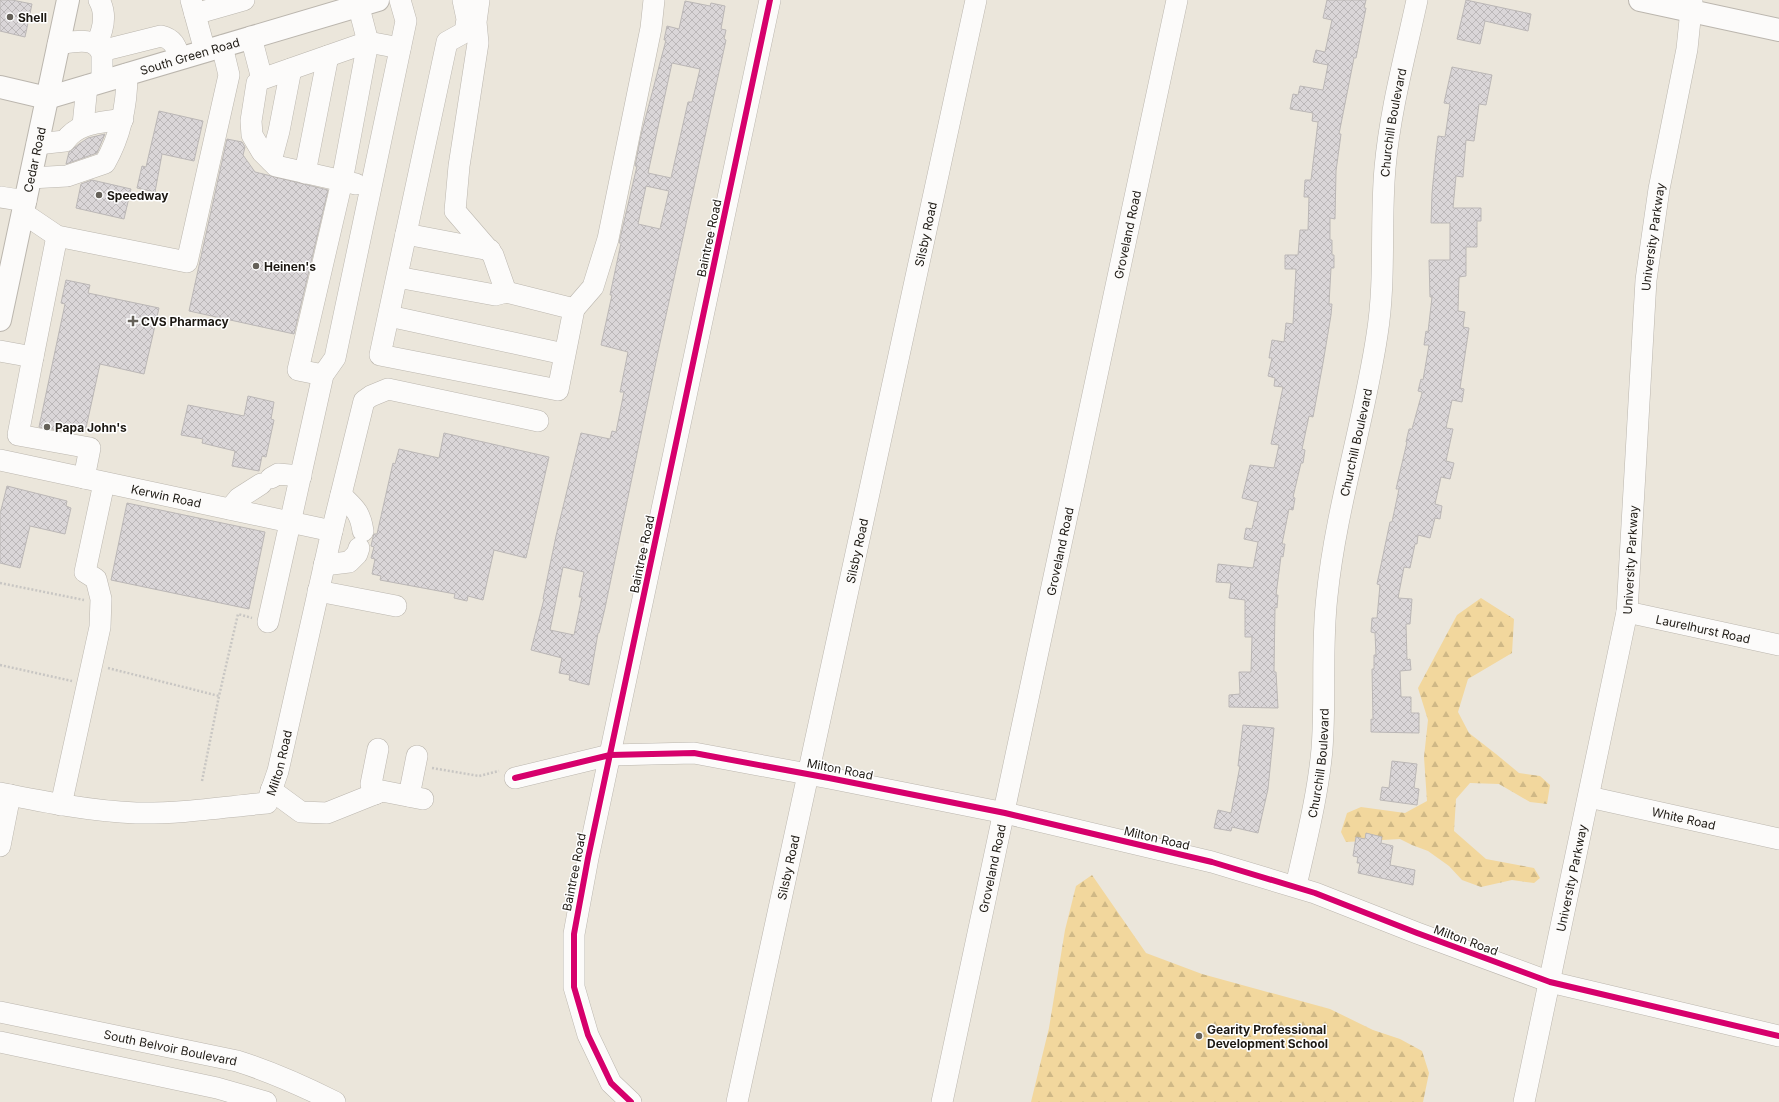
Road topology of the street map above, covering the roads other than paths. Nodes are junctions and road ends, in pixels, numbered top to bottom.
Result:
1 (68, 0) edge
2 (99, 0) edge
3 (244, 0) edge
4 (400, 0) edge
5 (463, 0) edge
6 (479, 0) edge
7 (654, 0) edge
8 (770, 0) edge
9 (976, 0) edge
10 (1177, 0) edge
11 (1417, 0) edge
12 (1640, 0) edge
13 (364, 2) edge
14 (1691, 5) edge
15 (334, 6) edge
16 (193, 7) edge
17 (1779, 30) edge
18 (251, 37) junction
19 (368, 42) junction
20 (58, 44) junction
21 (98, 48) junction
22 (214, 48) junction
23 (400, 48) junction
24 (328, 56) junction
25 (180, 58) junction
26 (291, 69) junction
27 (127, 74) junction
28 (262, 79) junction
29 (95, 83) junction
30 (0, 88) edge
31 (47, 98) junction
32 (123, 119) junction
33 (83, 125) junction
34 (65, 142) junction
35 (37, 144) junction
36 (271, 161) junction
37 (305, 173) junction
38 (59, 176) junction
39 (30, 178) junction
40 (342, 181) junction
41 (371, 187) junction
42 (0, 197) edge
43 (24, 207) junction
44 (406, 234) junction
45 (57, 236) junction
46 (490, 250) junction
47 (397, 277) junction
48 (506, 292) junction
49 (574, 309) junction
50 (1, 311) edge
51 (389, 316) junction
52 (0, 351) edge
53 (564, 354) junction
54 (32, 357) junction
55 (323, 375) junction
56 (538, 421) dead end
57 (0, 460) edge
58 (301, 476) junction
59 (84, 478) junction
60 (104, 482) junction
61 (341, 495) junction
62 (230, 509) junction
63 (291, 522) junction
64 (332, 531) junction
65 (324, 565) junction
66 (318, 591) junction
67 (396, 606) dead end
68 (1627, 612) junction
69 (268, 622) road end
70 (1779, 645) edge
71 (378, 749) dead end
72 (610, 755) junction
73 (416, 760) road end
74 (809, 774) junction
75 (515, 778) road end
76 (271, 790) junction
77 (5, 794) edge
78 (375, 794) junction
79 (1589, 796) junction
80 (61, 805) junction
81 (1005, 813) junction
82 (1779, 838) edge
83 (0, 846) edge
84 (1296, 886) junction
85 (1550, 982) junction
86 (0, 1012) edge
87 (1779, 1036) edge
88 (0, 1042) edge
89 (266, 1102) edge
90 (335, 1102) edge
91 (631, 1102) edge
92 (737, 1102) edge
93 (942, 1102) edge
94 (1524, 1102) edge

1 - 20 main road, Cedar Road
2 - 21 street
3 - 16 street
4 - 23 street
5 - 44 street
6 - 46 street
7 - 49 street
8 - 72 street, Baintree Road
9 - 74 street, Silsby Road
10 - 81 street, Groveland Road
11 - 84 street, Churchill Boulevard
12 - 14 main road
13 - 15 main road, South Green Road
13 - 19 street
14 - 17 main road
14 - 68 street, University Parkway
15 - 18 main road, South Green Road
16 - 22 street
18 - 22 main road, South Green Road
18 - 28 street
19 - 23 street
19 - 24 street
19 - 40 street
20 - 21 street
20 - 31 main road, Cedar Road
21 - 25 street
21 - 29 street
22 - 25 main road, South Green Road
22 - 45 street
23 - 41 street
24 - 26 street
24 - 37 street
25 - 27 main road, South Green Road
26 - 28 street
26 - 36 street
27 - 29 main road, South Green Road
27 - 32 street
28 - 36 street
29 - 31 main road, South Green Road
29 - 33 street
30 - 31 main road, South Green Road
31 - 35 main road, Cedar Road
32 - 33 street
32 - 38 street
33 - 34 street
34 - 35 street
34 - 38 street
35 - 39 main road, Cedar Road
36 - 37 street
37 - 40 street
38 - 39 street
39 - 43 main road, Cedar Road
40 - 41 street
40 - 55 street
41 - 55 street
42 - 43 street
43 - 45 street
43 - 50 main road, Cedar Road
44 - 46 street
44 - 47 street
45 - 54 street
46 - 48 street
47 - 48 street
47 - 51 street
48 - 49 street
49 - 53 street
51 - 53 street
51 - 53 street
52 - 54 street
54 - 59 street
55 - 58 street
56 - 61 street, Milton Road
57 - 59 street, Kerwin Road
58 - 62 street
58 - 63 street
59 - 60 street, Kerwin Road
60 - 62 street, Kerwin Road
60 - 80 street
61 - 64 street, Milton Road
61 - 65 street
62 - 63 street, Kerwin Road
63 - 64 street, Kerwin Road
63 - 69 street
64 - 65 street, Milton Road
65 - 66 street, Milton Road
66 - 67 street
66 - 76 street, Milton Road
68 - 70 street, Laurelhurst Road
68 - 79 street, University Parkway
71 - 78 street
72 - 74 street, Milton Road
72 - 75 street, Milton Road
72 - 91 street, Baintree Road
73 - 78 street
74 - 81 street, Milton Road
74 - 92 street, Silsby Road
76 - 78 street
76 - 80 street, Milton Road
77 - 80 street, Milton Road
77 - 83 street
79 - 82 street, White Road
79 - 85 street, University Parkway
81 - 84 street, Milton Road
81 - 93 street, Groveland Road
84 - 85 street, Milton Road
85 - 87 street, Milton Road
85 - 94 street, University Parkway
86 - 90 street, South Belvoir Boulevard
88 - 89 street

